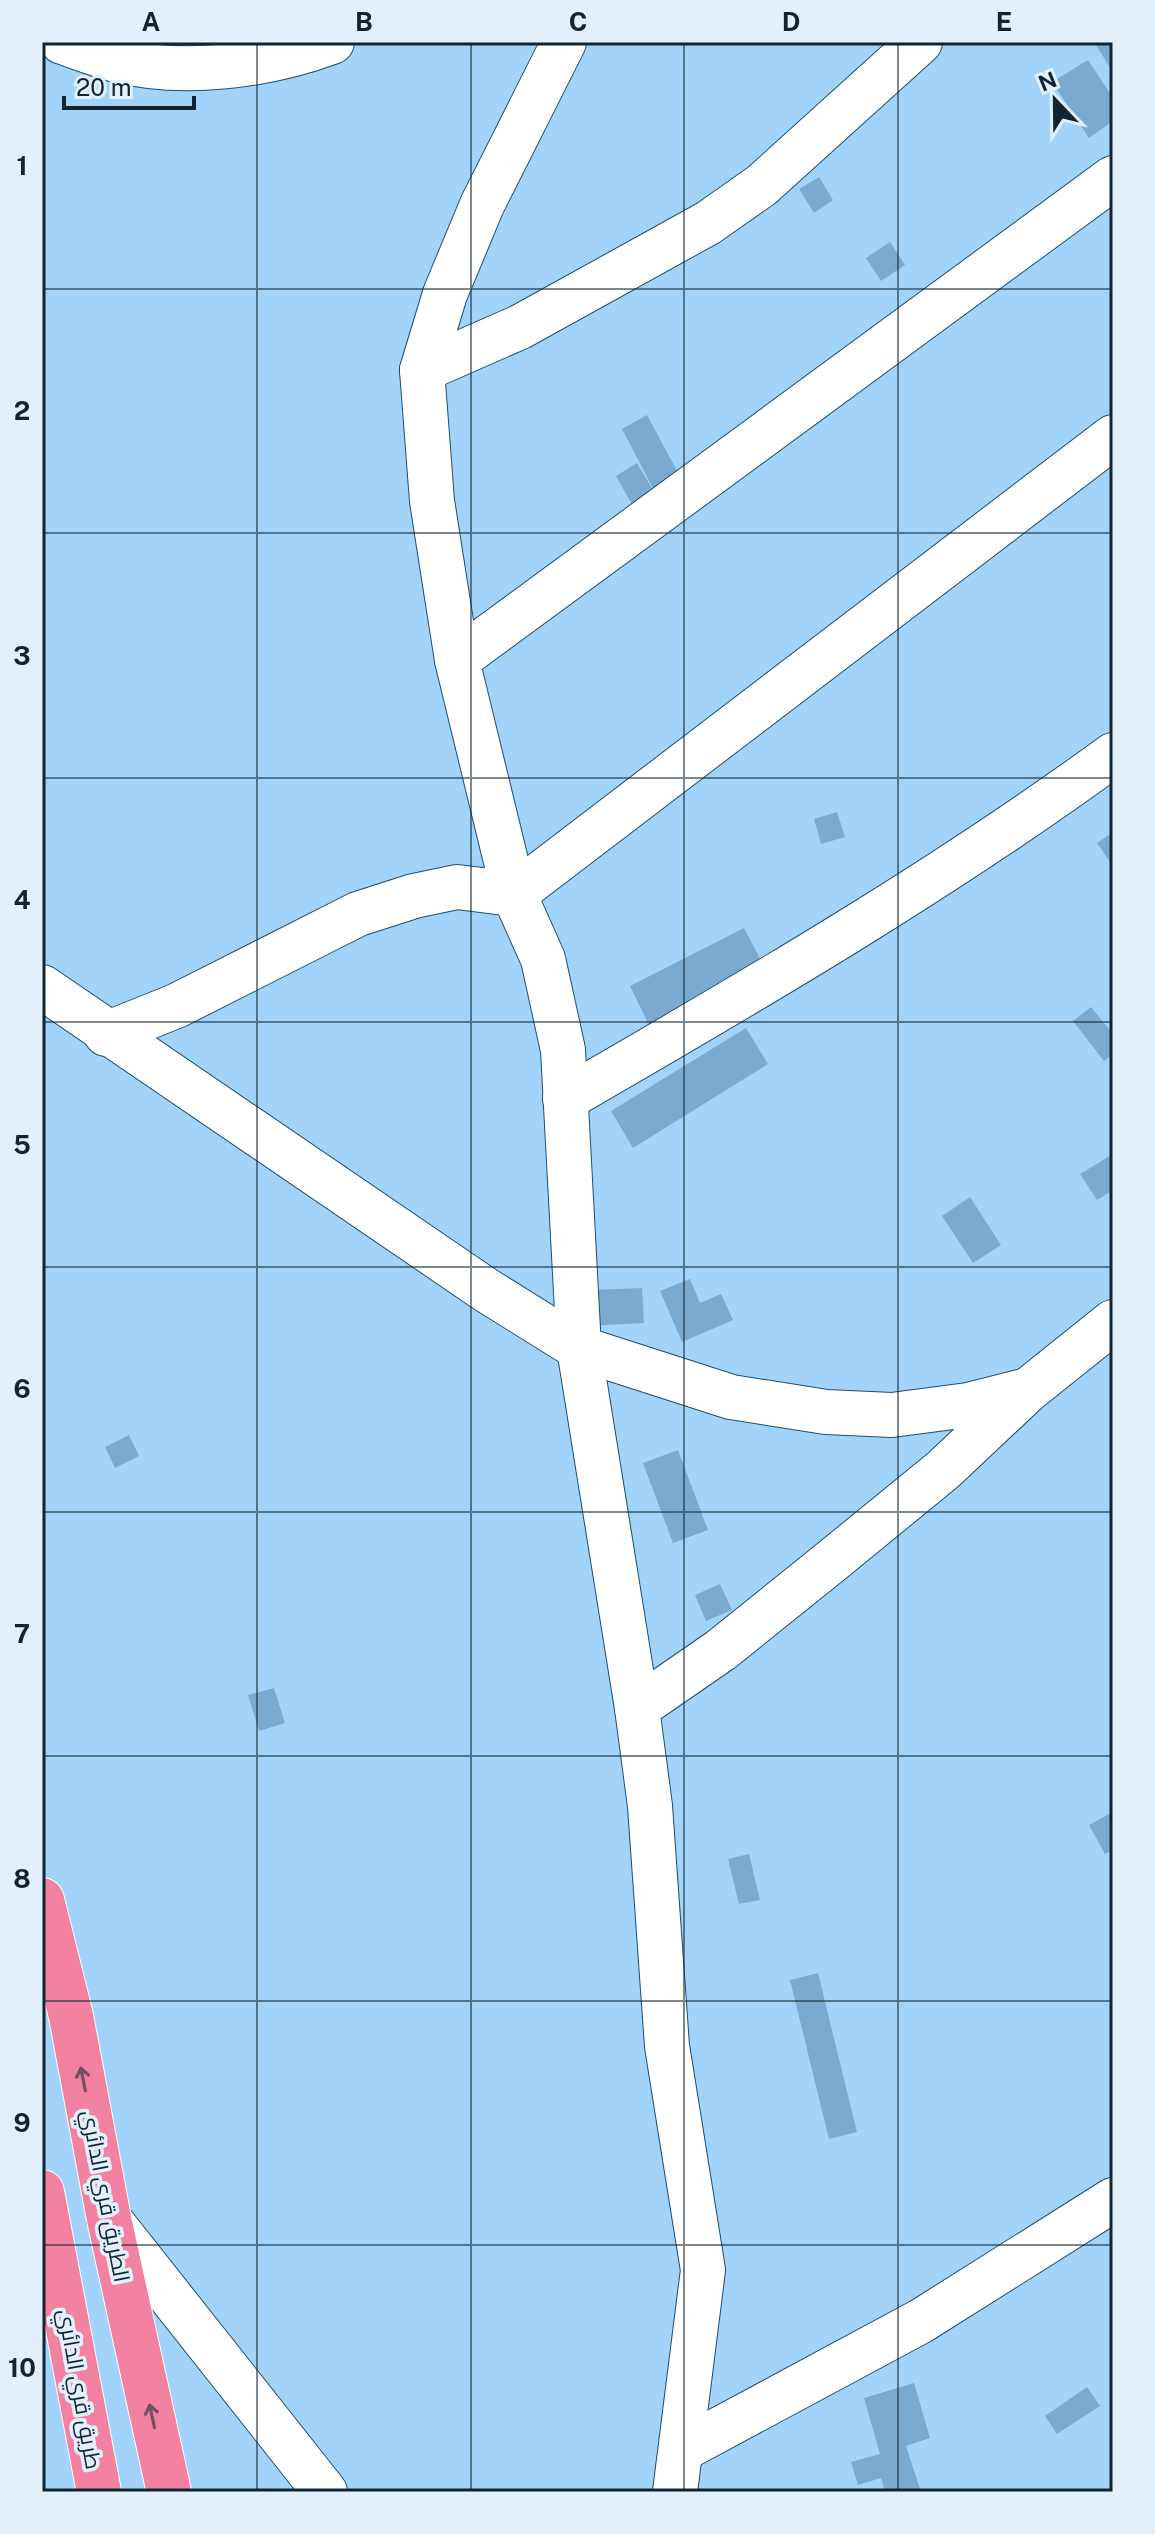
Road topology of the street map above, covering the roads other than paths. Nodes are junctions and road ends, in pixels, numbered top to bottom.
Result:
1 (62, 42) edge
2 (332, 42) edge
3 (564, 42) edge
4 (920, 42) edge
5 (1113, 178) edge
6 (422, 370) junction
7 (1113, 437) edge
8 (457, 660) junction
9 (1113, 755) edge
10 (514, 894) junction
11 (42, 987) edge
12 (106, 1034) junction
13 (565, 1099) junction
14 (1113, 1322) edge
15 (579, 1348) junction
16 (1028, 1390) junction
17 (637, 1708) junction
18 (42, 1900) edge
19 (42, 2192) edge
20 (1113, 2200) edge
21 (109, 2219) junction
22 (48, 2238) edge
23 (678, 2471) edge
24 (99, 2492) edge
25 (169, 2492) edge
26 (325, 2492) edge

1 - 2 street
3 - 6 street
4 - 6 street
5 - 8 street
6 - 8 street
7 - 10 street
8 - 10 street
9 - 13 street
10 - 12 street
10 - 13 street
11 - 12 street
12 - 15 street
13 - 15 street
14 - 16 street
15 - 16 street
15 - 17 street
16 - 17 street
17 - 23 street
21 -> 18 highway, الطريق قري الدائري
19 - 22 highway, طريق قري الدائري
20 - 23 street
25 -> 21 highway, الطريق قري الدائري
21 - 26 street
22 - 24 highway, طريق قري الدائري

